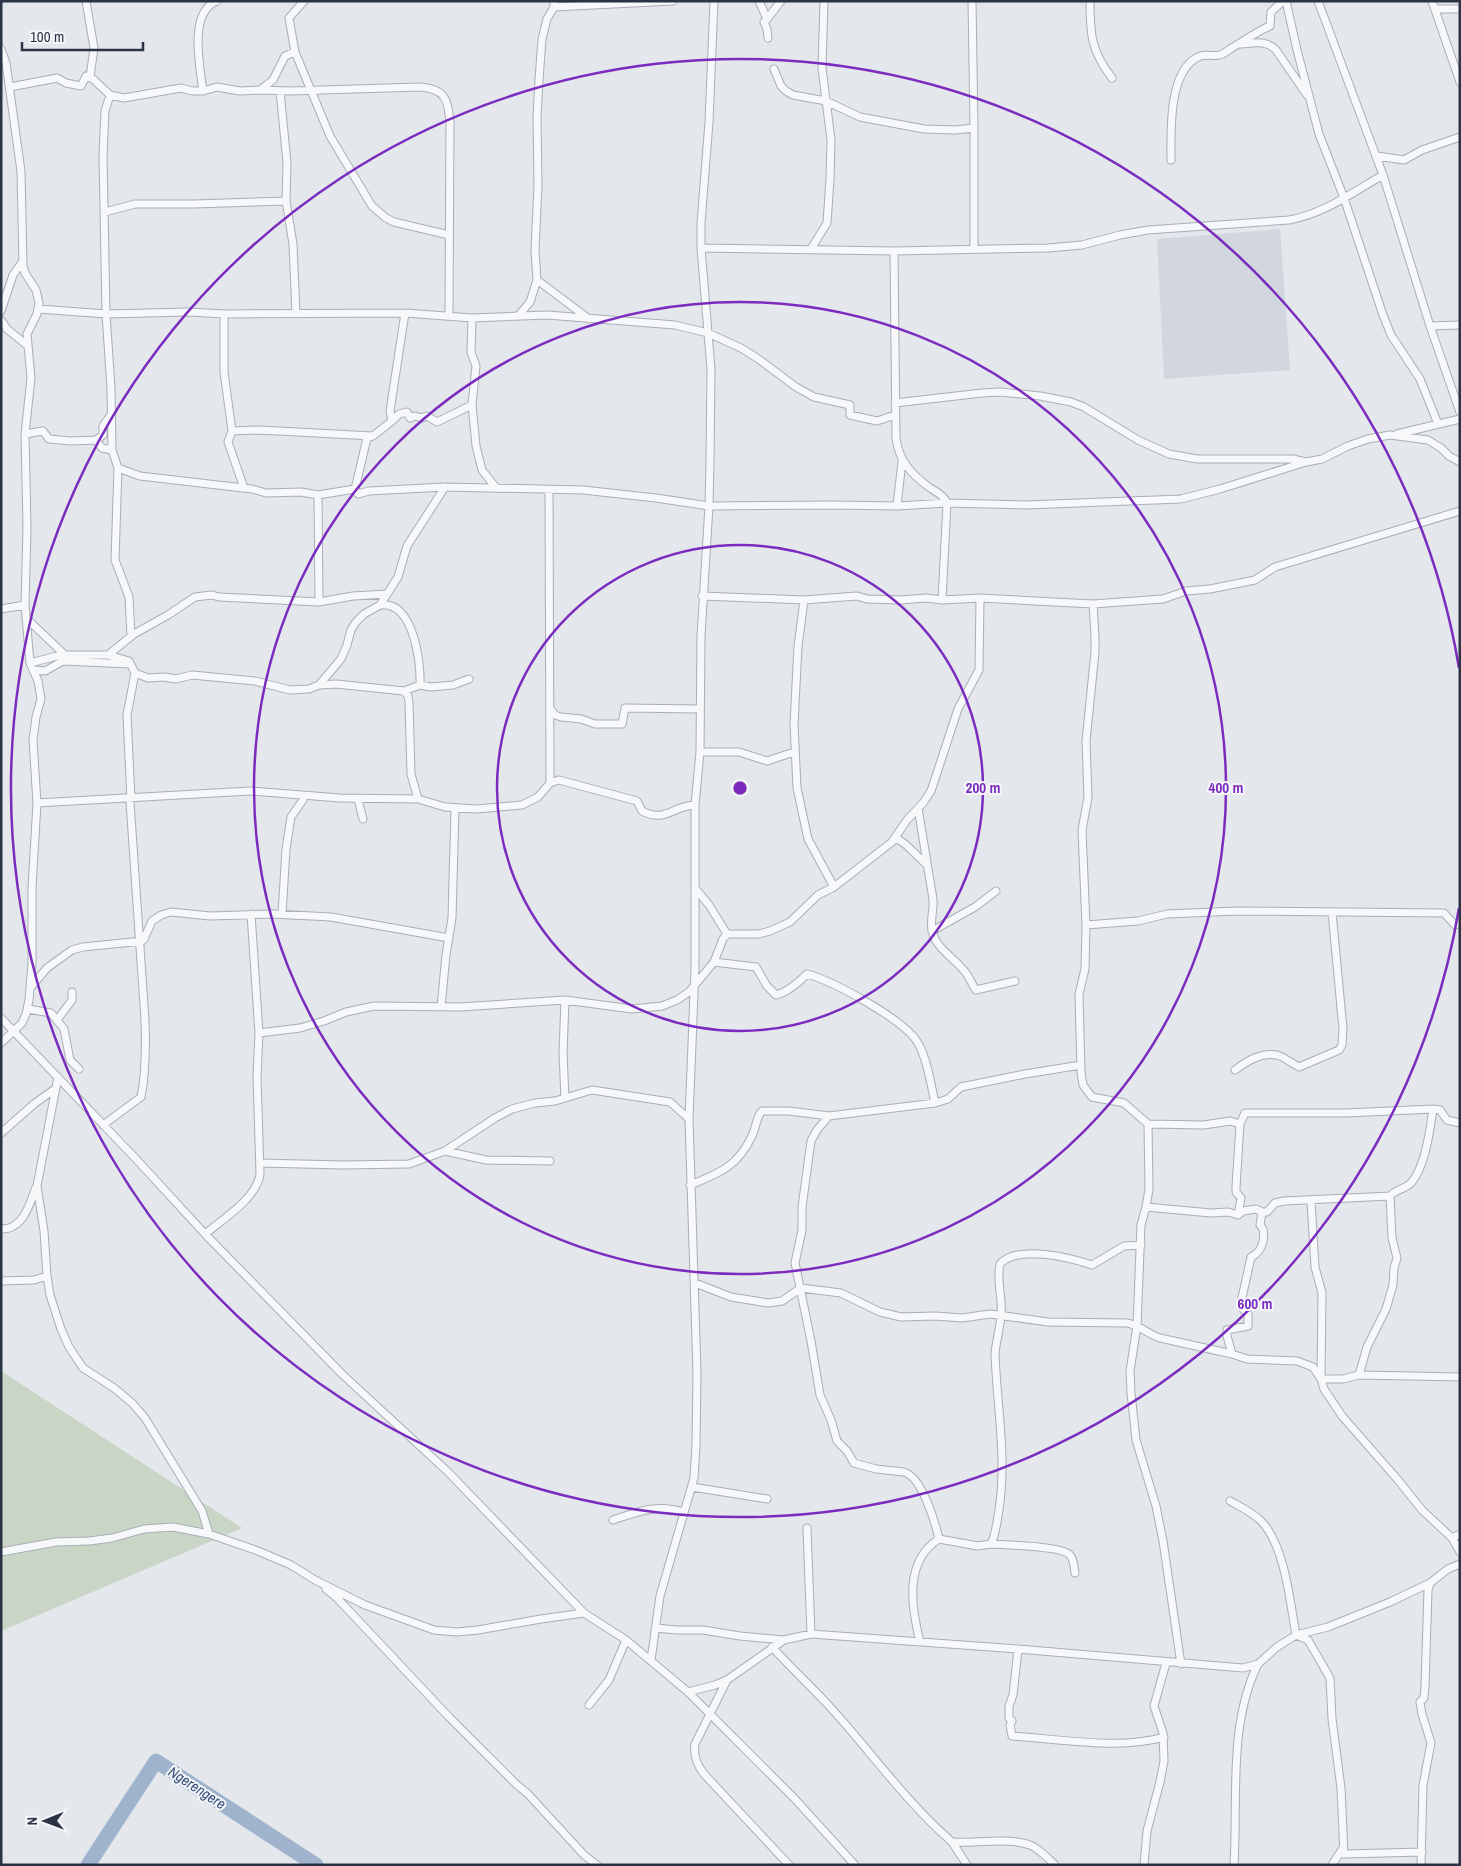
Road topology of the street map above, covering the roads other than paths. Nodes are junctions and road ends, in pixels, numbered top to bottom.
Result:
1 (86, 1) edge
2 (217, 1) edge
3 (304, 1) edge
4 (673, 1) edge
5 (714, 1) edge
6 (759, 1) edge
7 (781, 1) edge
8 (824, 1) edge
9 (972, 1) edge
10 (1090, 1) edge
11 (1285, 1) edge
12 (1318, 1) edge
13 (1432, 1) edge
14 (554, 4) edge
15 (1460, 9) edge
16 (1435, 10) junction
17 (767, 19) junction
18 (768, 38) dead end
19 (1238, 45) junction
20 (1, 49) edge
21 (295, 52) junction
22 (4, 64) edge
23 (774, 69) dead end
24 (90, 77) junction
25 (1112, 78) dead end
26 (1460, 82) edge
27 (10, 87) junction
28 (260, 90) junction
29 (310, 90) junction
30 (203, 91) junction
31 (280, 91) junction
32 (110, 94) junction
33 (1309, 98) junction
34 (826, 101) junction
35 (974, 128) junction
36 (1460, 137) edge
37 (1376, 156) junction
38 (1171, 160) dead end
39 (1383, 175) junction
40 (1344, 198) junction
41 (286, 201) junction
42 (105, 212) junction
43 (449, 235) junction
44 (701, 248) junction
45 (811, 249) junction
46 (974, 249) junction
47 (894, 251) junction
48 (23, 261) junction
49 (537, 280) junction
50 (38, 309) junction
51 (1, 311) edge
52 (404, 313) junction
53 (106, 314) junction
54 (224, 314) junction
55 (296, 314) junction
56 (519, 315) junction
57 (448, 316) junction
58 (472, 318) junction
59 (590, 319) junction
60 (1, 320) edge
61 (1460, 325) edge
62 (1430, 326) junction
63 (708, 334) junction
64 (28, 346) junction
65 (895, 403) junction
66 (472, 405) junction
67 (1460, 412) edge
68 (112, 413) junction
69 (895, 415) junction
70 (1460, 419) edge
71 (392, 420) junction
72 (1438, 424) junction
73 (232, 431) junction
74 (25, 434) junction
75 (1395, 435) junction
76 (373, 436) junction
77 (96, 440) junction
78 (112, 450) junction
79 (902, 461) junction
80 (1306, 462) junction
81 (1460, 462) edge
82 (118, 468) junction
83 (446, 487) junction
84 (244, 488) junction
85 (496, 488) junction
86 (355, 490) junction
87 (549, 490) junction
88 (318, 495) junction
89 (947, 504) junction
90 (709, 506) junction
91 (897, 506) junction
92 (1460, 511) edge
93 (387, 594) junction
94 (702, 596) junction
95 (980, 598) junction
96 (804, 600) junction
97 (942, 600) junction
98 (320, 602) junction
99 (1093, 604) junction
100 (25, 605) junction
101 (380, 605) junction
102 (1, 609) edge
103 (27, 618) junction
104 (131, 636) junction
105 (65, 655) junction
106 (108, 655) junction
107 (130, 664) junction
108 (32, 666) junction
109 (135, 673) junction
110 (469, 679) dead end
111 (420, 684) junction
112 (319, 685) junction
113 (404, 691) junction
114 (550, 707) junction
115 (699, 709) junction
116 (700, 752) junction
117 (794, 752) junction
118 (550, 783) junction
119 (358, 799) junction
120 (418, 799) junction
121 (303, 800) dead end
122 (131, 801) junction
123 (37, 803) junction
124 (695, 806) junction
125 (918, 808) junction
126 (456, 809) junction
127 (364, 819) dead end
128 (894, 837) junction
129 (927, 865) junction
130 (834, 887) junction
131 (694, 888) junction
132 (996, 891) dead end
133 (1332, 912) junction
134 (251, 914) junction
135 (282, 914) junction
136 (1460, 923) edge
137 (1086, 925) junction
138 (932, 931) junction
139 (727, 934) junction
140 (449, 938) junction
141 (139, 942) junction
142 (714, 962) junction
143 (1015, 981) dead end
144 (694, 986) junction
145 (31, 988) junction
146 (72, 992) dead end
147 (565, 1000) junction
148 (440, 1007) junction
149 (28, 1009) junction
150 (1, 1018) edge
151 (57, 1020) junction
152 (14, 1032) junction
153 (259, 1033) junction
154 (1, 1043) edge
155 (1081, 1065) junction
156 (79, 1069) dead end
157 (1236, 1070) dead end
158 (58, 1077) junction
159 (55, 1089) junction
160 (565, 1098) junction
161 (935, 1103) junction
162 (1432, 1109) junction
163 (830, 1116) junction
164 (689, 1119) junction
165 (1460, 1123) edge
166 (1148, 1124) junction
167 (1240, 1124) junction
168 (103, 1125) junction
169 (1, 1133) edge
170 (446, 1151) junction
171 (550, 1161) dead end
172 (260, 1163) junction
173 (690, 1185) junction
174 (37, 1186) junction
175 (1390, 1196) junction
176 (1311, 1201) junction
177 (1146, 1207) junction
178 (1262, 1212) junction
179 (1238, 1215) junction
180 (1, 1229) edge
181 (205, 1234) junction
182 (1141, 1245) junction
183 (47, 1276) junction
184 (1, 1281) edge
185 (695, 1283) junction
186 (801, 1288) junction
187 (1001, 1314) junction
188 (1137, 1326) junction
189 (1232, 1354) junction
190 (1359, 1375) junction
191 (1460, 1377) edge
192 (1321, 1379) junction
193 (692, 1487) junction
194 (766, 1499) dead end
195 (1230, 1501) dead end
196 (684, 1512) junction
197 (613, 1520) dead end
198 (806, 1528) dead end
199 (209, 1534) junction
200 (1460, 1534) edge
201 (939, 1538) junction
202 (1452, 1538) junction
203 (991, 1544) junction
204 (1, 1552) edge
205 (1460, 1552) edge
206 (1460, 1564) edge
207 (1075, 1573) dead end
208 (315, 1580) junction
209 (1430, 1583) junction
210 (584, 1613) junction
211 (655, 1628) junction
212 (811, 1634) junction
213 (1296, 1635) junction
214 (626, 1640) junction
215 (784, 1640) junction
216 (920, 1642) junction
217 (772, 1648) junction
218 (1018, 1649) junction
219 (651, 1660) junction
220 (1166, 1663) junction
221 (1181, 1664) junction
222 (1258, 1664) junction
223 (728, 1680) junction
224 (688, 1692) junction
225 (589, 1705) dead end
226 (710, 1716) junction
227 (1164, 1737) junction
228 (952, 1842) junction
229 (1343, 1848) junction
230 (1422, 1852) junction
231 (597, 1865) edge
232 (789, 1865) edge
233 (855, 1865) edge
234 (967, 1865) edge
235 (1055, 1865) edge
236 (1144, 1865) edge
237 (1234, 1865) edge
238 (1332, 1865) edge
239 (1421, 1865) edge

1 - 24 street
2 - 30 street
3 - 21 street
4 - 14 street
5 - 44 street
6 - 17 street
7 - 17 street
8 - 34 street
9 - 35 street
10 - 25 street
11 - 19 street
11 - 33 street
12 - 37 street
13 - 16 street
14 - 49 street
15 - 16 street
16 - 26 street
17 - 18 street
19 - 33 street
19 - 38 street
20 - 22 street
21 - 28 street
21 - 29 street
22 - 27 street
23 - 34 street
24 - 27 street
24 - 32 street
27 - 48 street
28 - 30 street
28 - 31 street
29 - 31 street
29 - 43 street
29 - 43 street
30 - 32 street
31 - 41 street
32 - 42 street
33 - 40 street
34 - 35 street
34 - 45 street
35 - 46 street
36 - 37 street
37 - 39 street
39 - 40 street
39 - 62 street
40 - 46 street
40 - 72 street
41 - 42 street
41 - 55 street
42 - 53 street
43 - 57 street
44 - 45 street
44 - 63 street
45 - 47 street
46 - 47 street
47 - 65 street
48 - 50 street
48 - 51 street
49 - 56 street
49 - 59 street
50 - 53 street
50 - 64 street
52 - 55 street
52 - 57 street
52 - 71 street
53 - 54 street
53 - 68 street
54 - 55 street
54 - 73 street
56 - 58 street
56 - 59 street
57 - 58 street
58 - 66 street
59 - 63 street
60 - 64 street
61 - 62 street
62 - 67 street
63 - 69 street
63 - 90 street
64 - 74 street
65 - 69 street
65 - 80 street
66 - 71 street
66 - 85 street
68 - 77 street
68 - 78 street
69 - 79 street
70 - 72 street
71 - 76 street
72 - 75 street
73 - 76 street
73 - 84 street
74 - 77 street
74 - 100 street
75 - 80 street
75 - 81 street
76 - 86 street
77 - 78 street
78 - 82 street
79 - 89 street
79 - 91 street
80 - 89 street
82 - 84 street
82 - 104 street
83 - 85 street
83 - 86 street
83 - 93 street
84 - 88 street
85 - 87 street
86 - 88 street
87 - 90 street
87 - 114 street
88 - 98 street
89 - 91 street
89 - 97 street
90 - 91 street
90 - 94 street
92 - 99 street
93 - 98 street
93 - 101 street
94 - 96 street
94 - 115 street
95 - 97 street
95 - 99 street
95 - 125 street
96 - 97 street
96 - 117 street
98 - 104 street
99 - 137 street
100 - 102 street
100 - 103 street
101 - 111 street
101 - 112 street
103 - 105 street
103 - 108 street
104 - 106 street
105 - 106 street
105 - 108 street
106 - 107 street
107 - 108 street
107 - 109 street
108 - 123 street
109 - 112 street
109 - 122 street
110 - 111 street
111 - 113 street
112 - 113 street
113 - 120 street
114 - 115 street
114 - 118 street
115 - 116 street
116 - 117 street
116 - 124 street
117 - 130 street
118 - 124 street
118 - 126 street
119 - 120 street
119 - 122 street
119 - 127 street
120 - 126 street
121 - 135 street
122 - 123 street
122 - 141 street
123 - 145 street
124 - 131 street
125 - 128 street
125 - 129 street
126 - 140 street
128 - 129 street
128 - 130 street
129 - 138 street
130 - 139 street
131 - 139 street
131 - 144 street
132 - 138 street
133 - 136 street
133 - 137 street
133 - 157 street
134 - 135 street
134 - 141 street
134 - 153 street
135 - 140 street
137 - 155 street
138 - 143 street
139 - 142 street
140 - 148 street
141 - 145 street
141 - 168 street
142 - 144 street
142 - 161 street
144 - 147 street
144 - 164 street
145 - 149 street
146 - 151 street
147 - 148 street
147 - 160 street
148 - 153 street
149 - 151 street
149 - 152 street
150 - 152 street
151 - 156 street
152 - 154 street
152 - 158 street
153 - 172 street
155 - 161 street
155 - 166 street
158 - 159 street
158 - 168 street
159 - 169 street
159 - 174 street
160 - 164 street
160 - 170 street
161 - 163 street
162 - 165 street
162 - 167 street
162 - 175 street
163 - 173 street
163 - 186 street
164 - 173 street
166 - 167 street
166 - 177 street
167 - 179 street
168 - 181 street
170 - 171 street
170 - 172 street
172 - 181 street
173 - 185 street
174 - 180 street
174 - 183 street
175 - 176 street
175 - 190 street
176 - 178 street
176 - 192 street
177 - 179 street
177 - 182 street
178 - 179 street
178 - 189 street
181 - 210 street
182 - 187 street
182 - 188 street
183 - 184 street
183 - 199 street
185 - 186 street
185 - 193 street
186 - 187 street
186 - 201 street
187 - 188 street
187 - 203 street
188 - 189 street
188 - 221 street
189 - 192 street
190 - 191 street
190 - 192 street
192 - 202 street
193 - 194 street
193 - 196 street
195 - 213 street
196 - 197 street
196 - 211 street
198 - 212 street
199 - 204 street
199 - 208 street
200 - 202 street
201 - 203 street
201 - 216 street
202 - 205 street
203 - 207 street
206 - 209 street
208 - 210 street
208 - 231 street
209 - 213 street
209 - 230 street
210 - 214 street
211 - 215 street
211 - 219 street
212 - 215 street
212 - 216 street
213 - 222 street
213 - 229 street
214 - 219 street
214 - 225 street
215 - 217 street
216 - 218 street
217 - 223 street
217 - 228 street
218 - 220 street
218 - 227 street
219 - 224 street
220 - 221 street
220 - 227 street
221 - 222 street
222 - 237 street
223 - 224 street
223 - 226 street
224 - 226 street
226 - 232 street
226 - 233 street
227 - 236 street
228 - 234 street
228 - 235 street
229 - 230 street
229 - 238 street
230 - 239 street

